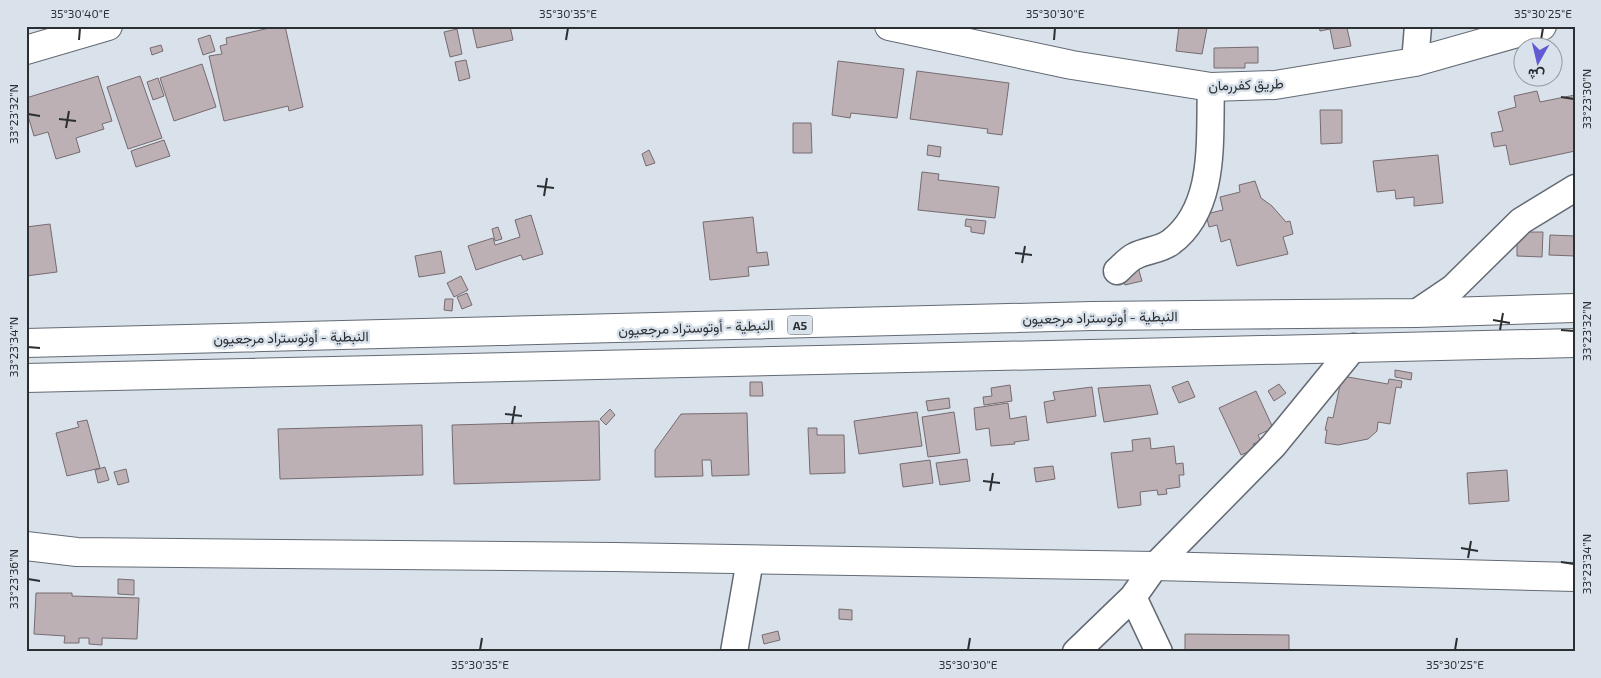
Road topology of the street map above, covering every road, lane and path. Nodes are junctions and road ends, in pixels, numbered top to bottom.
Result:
1 (108, 26) edge
2 (889, 26) edge
3 (1418, 26) edge
4 (1542, 26) edge
5 (26, 50) edge
6 (1415, 62) junction
7 (1211, 87) junction
8 (1575, 188) edge
9 (1117, 271) dead end
10 (1575, 308) edge
11 (1416, 313) junction
12 (26, 343) edge
13 (1575, 344) edge
14 (1354, 347) junction
15 (26, 378) edge
16 (26, 546) edge
17 (750, 560) junction
18 (1155, 566) junction
19 (1575, 577) edge
20 (1133, 597) junction
21 (734, 652) edge
22 (1076, 652) edge
23 (1159, 652) edge

1 - 5 main road
2 - 7 main road, طريق كفررمان
3 - 6 street
4 - 6 main road, طريق كفررمان
6 - 7 main road, طريق كفررمان
7 - 9 street
8 - 11 street
10 - 11 main road, النبطية - أوتوستراد مرجعيون / A5
11 - 12 main road, النبطية - أوتوستراد مرجعيون / A5
13 - 14 main road
14 - 15 main road
14 - 18 street
16 - 17 main road
17 - 18 main road
17 - 21 street
18 - 19 main road
18 - 20 street
20 - 22 street
20 - 23 street

